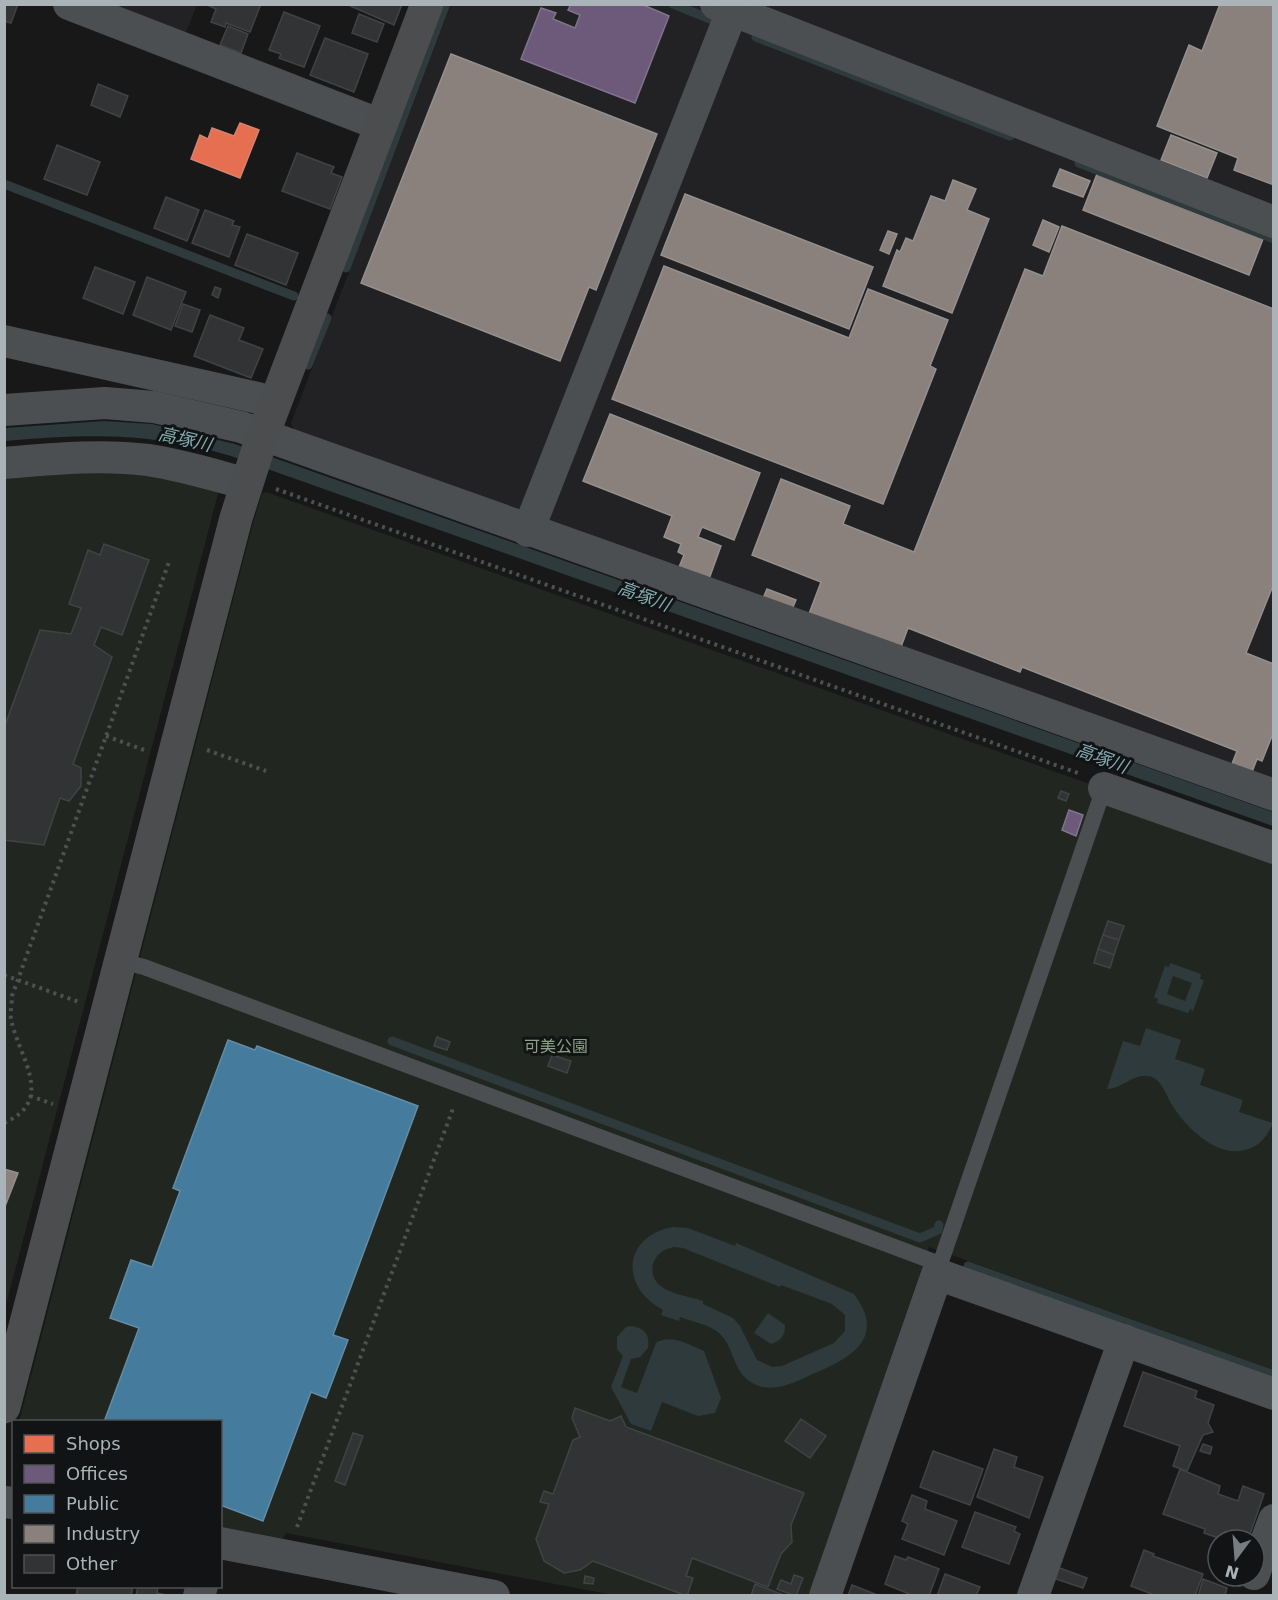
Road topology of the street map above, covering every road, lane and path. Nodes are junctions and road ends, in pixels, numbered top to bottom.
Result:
1 (69, 4) edge
2 (427, 4) edge
3 (724, 8) edge
4 (381, 125) junction
5 (1274, 222) edge
6 (4, 342) edge
7 (274, 404) junction
8 (4, 410) edge
9 (261, 439) junction
10 (4, 463) edge
11 (248, 479) junction
12 (528, 531) junction
13 (169, 562) dead end
14 (106, 736) junction
15 (204, 749) dead end
16 (154, 753) dead end
17 (266, 771) dead end
18 (1104, 788) junction
19 (1271, 793) edge
20 (1261, 839) edge
21 (120, 961) junction
22 (4, 975) edge
23 (17, 980) junction
24 (88, 1005) dead end
25 (462, 1086) junction
26 (30, 1096) junction
27 (62, 1107) dead end
28 (4, 1124) edge
29 (938, 1269) junction
30 (1125, 1340) junction
31 (1274, 1394) edge
32 (4, 1407) edge
33 (1274, 1520) edge
34 (1266, 1542) edge
35 (222, 1543) edge
36 (290, 1556) junction
37 (494, 1596) edge
38 (825, 1596) edge
39 (1033, 1596) edge

1 - 4 street
2 - 4 street
3 - 5 street
3 - 12 street
4 - 7 street
6 - 7 street
7 - 9 street
8 - 9 street
9 - 11 street
9 - 12 street
10 - 11 street
11 - 18 path
11 - 21 street
12 - 19 street
13 - 14 path
14 - 16 path
14 - 23 path
15 - 17 path
18 - 20 street
18 - 29 lane
19 - 20 street
21 - 25 lane
21 - 32 street
22 - 23 path
23 - 24 path
23 - 26 path
25 - 29 lane
25 - 36 path
26 - 27 path
26 - 28 path
29 - 30 street
29 - 38 street
30 - 31 street
30 - 39 street
33 - 34 street
35 - 36 street
36 - 37 street

